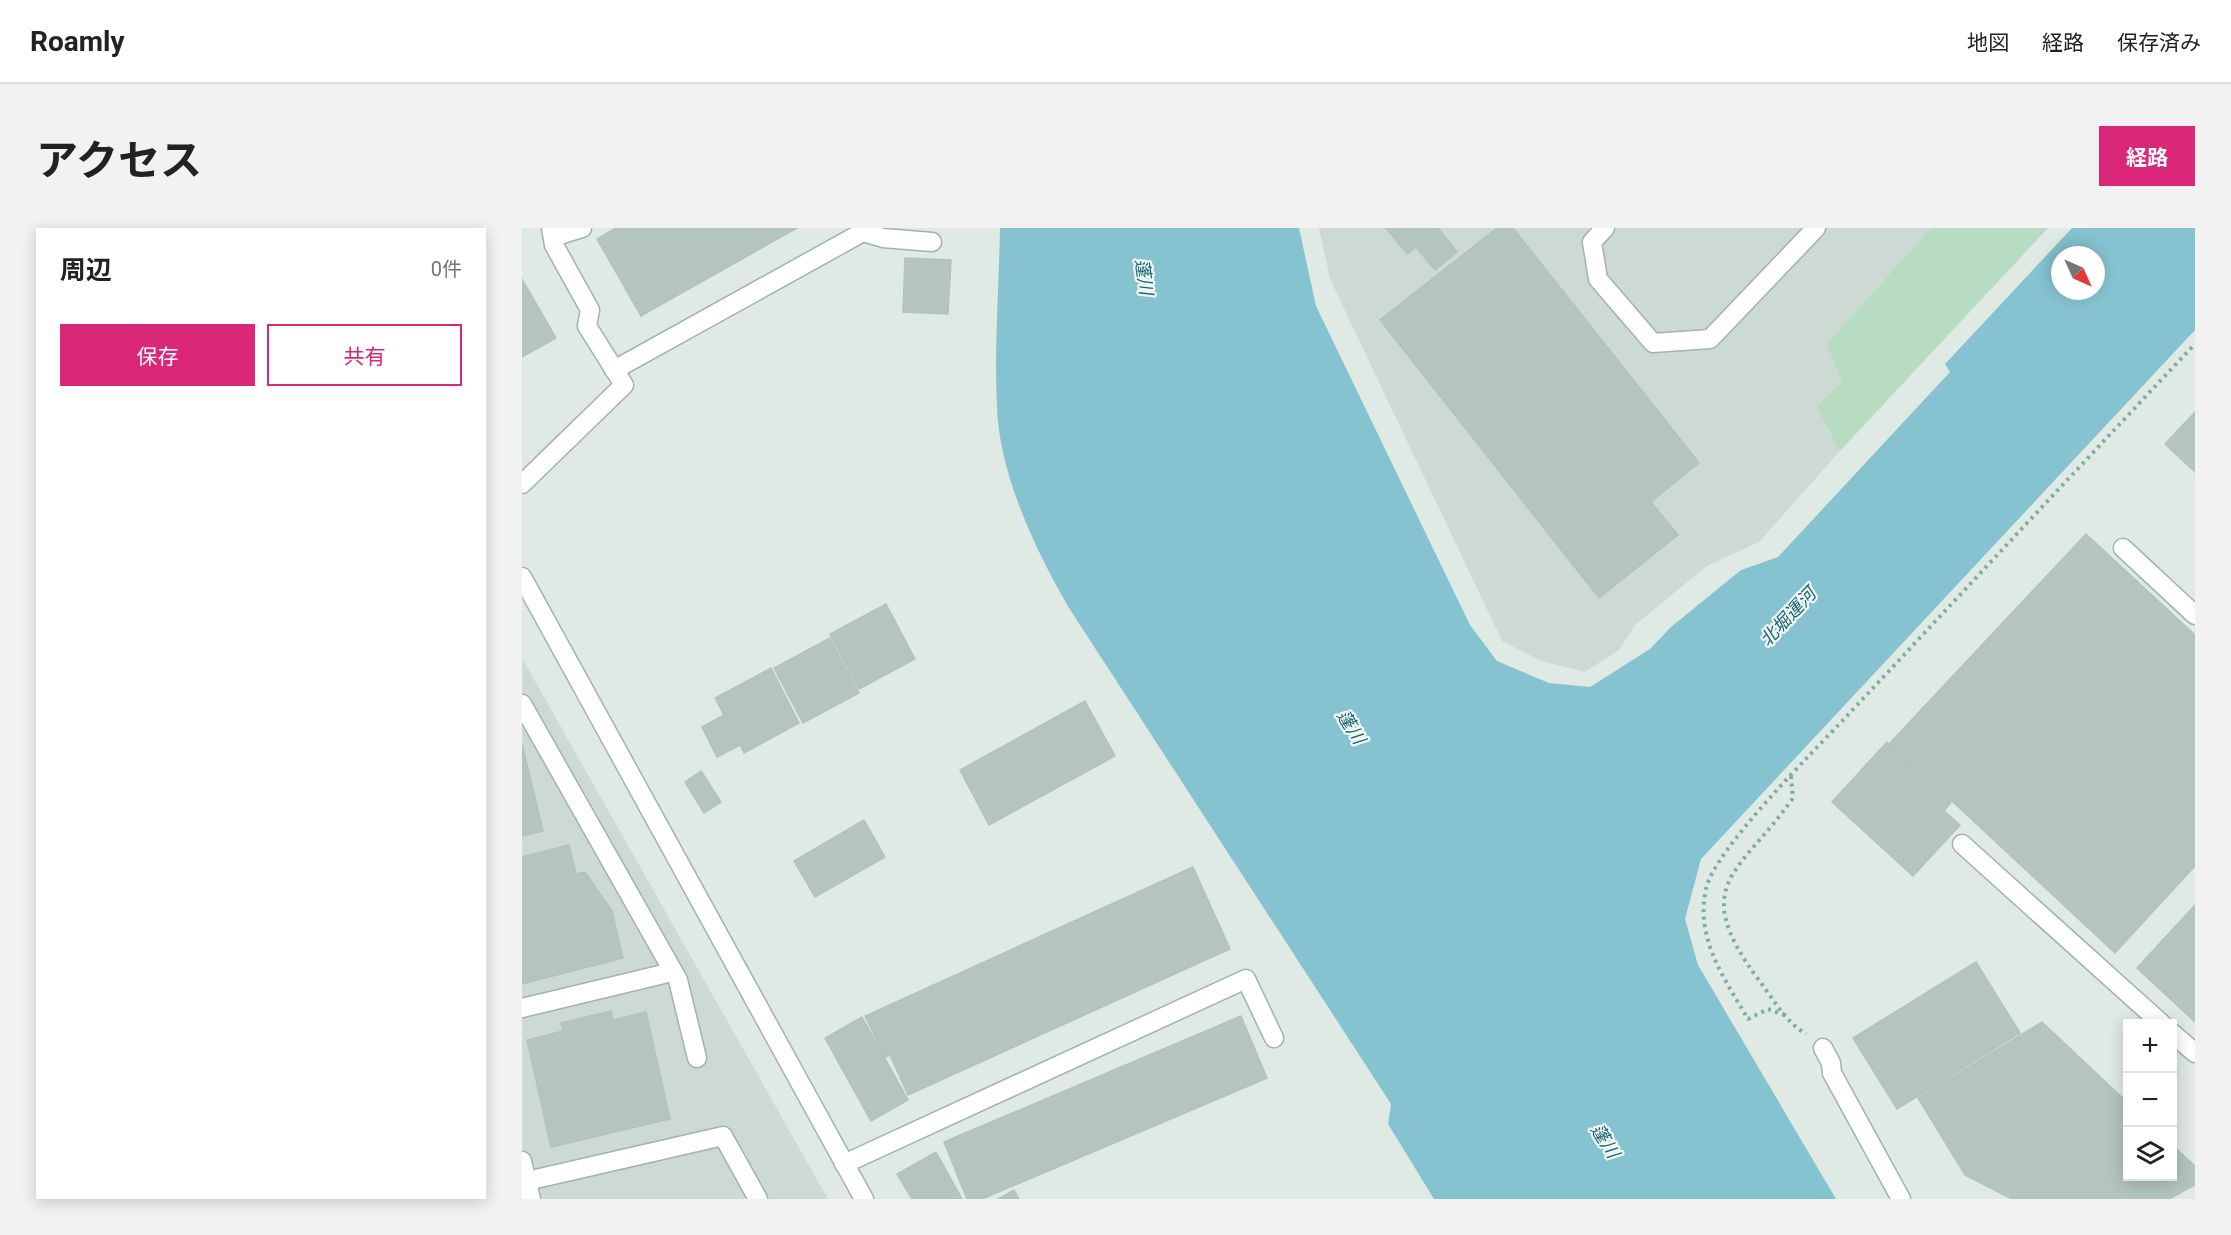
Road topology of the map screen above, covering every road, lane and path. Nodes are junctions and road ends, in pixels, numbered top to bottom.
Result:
1 (582, 228) edge
2 (1605, 228) edge
3 (1816, 228) edge
4 (862, 230) edge
5 (552, 233) edge
6 (932, 242) dead end
7 (2195, 344) edge
8 (614, 370) junction
9 (522, 484) edge
10 (2123, 548) dead end
11 (523, 582) edge
12 (2195, 615) edge
13 (522, 704) edge
14 (1791, 776) junction
15 (1962, 844) dead end
16 (672, 972) junction
17 (522, 1008) edge
18 (1785, 1015) junction
19 (2158, 1019) edge
20 (2177, 1037) edge
21 (1274, 1038) dead end
22 (1823, 1048) joint
23 (2195, 1053) edge
24 (697, 1058) dead end
25 (522, 1161) edge
26 (844, 1164) junction
27 (527, 1192) edge
28 (758, 1199) edge
29 (864, 1199) edge
30 (1901, 1199) edge

1 - 5 street
2 - 3 street
4 - 6 street
4 - 8 street
5 - 8 street
7 - 14 path
8 - 9 street
10 - 12 street
11 - 26 street
13 - 16 street
14 - 18 path
14 - 18 path
15 - 19 street
16 - 17 street
16 - 24 street
18 - 22 path
20 - 23 street
21 - 26 street
22 - 30 street
25 - 27 street
26 - 29 street
27 - 28 street

